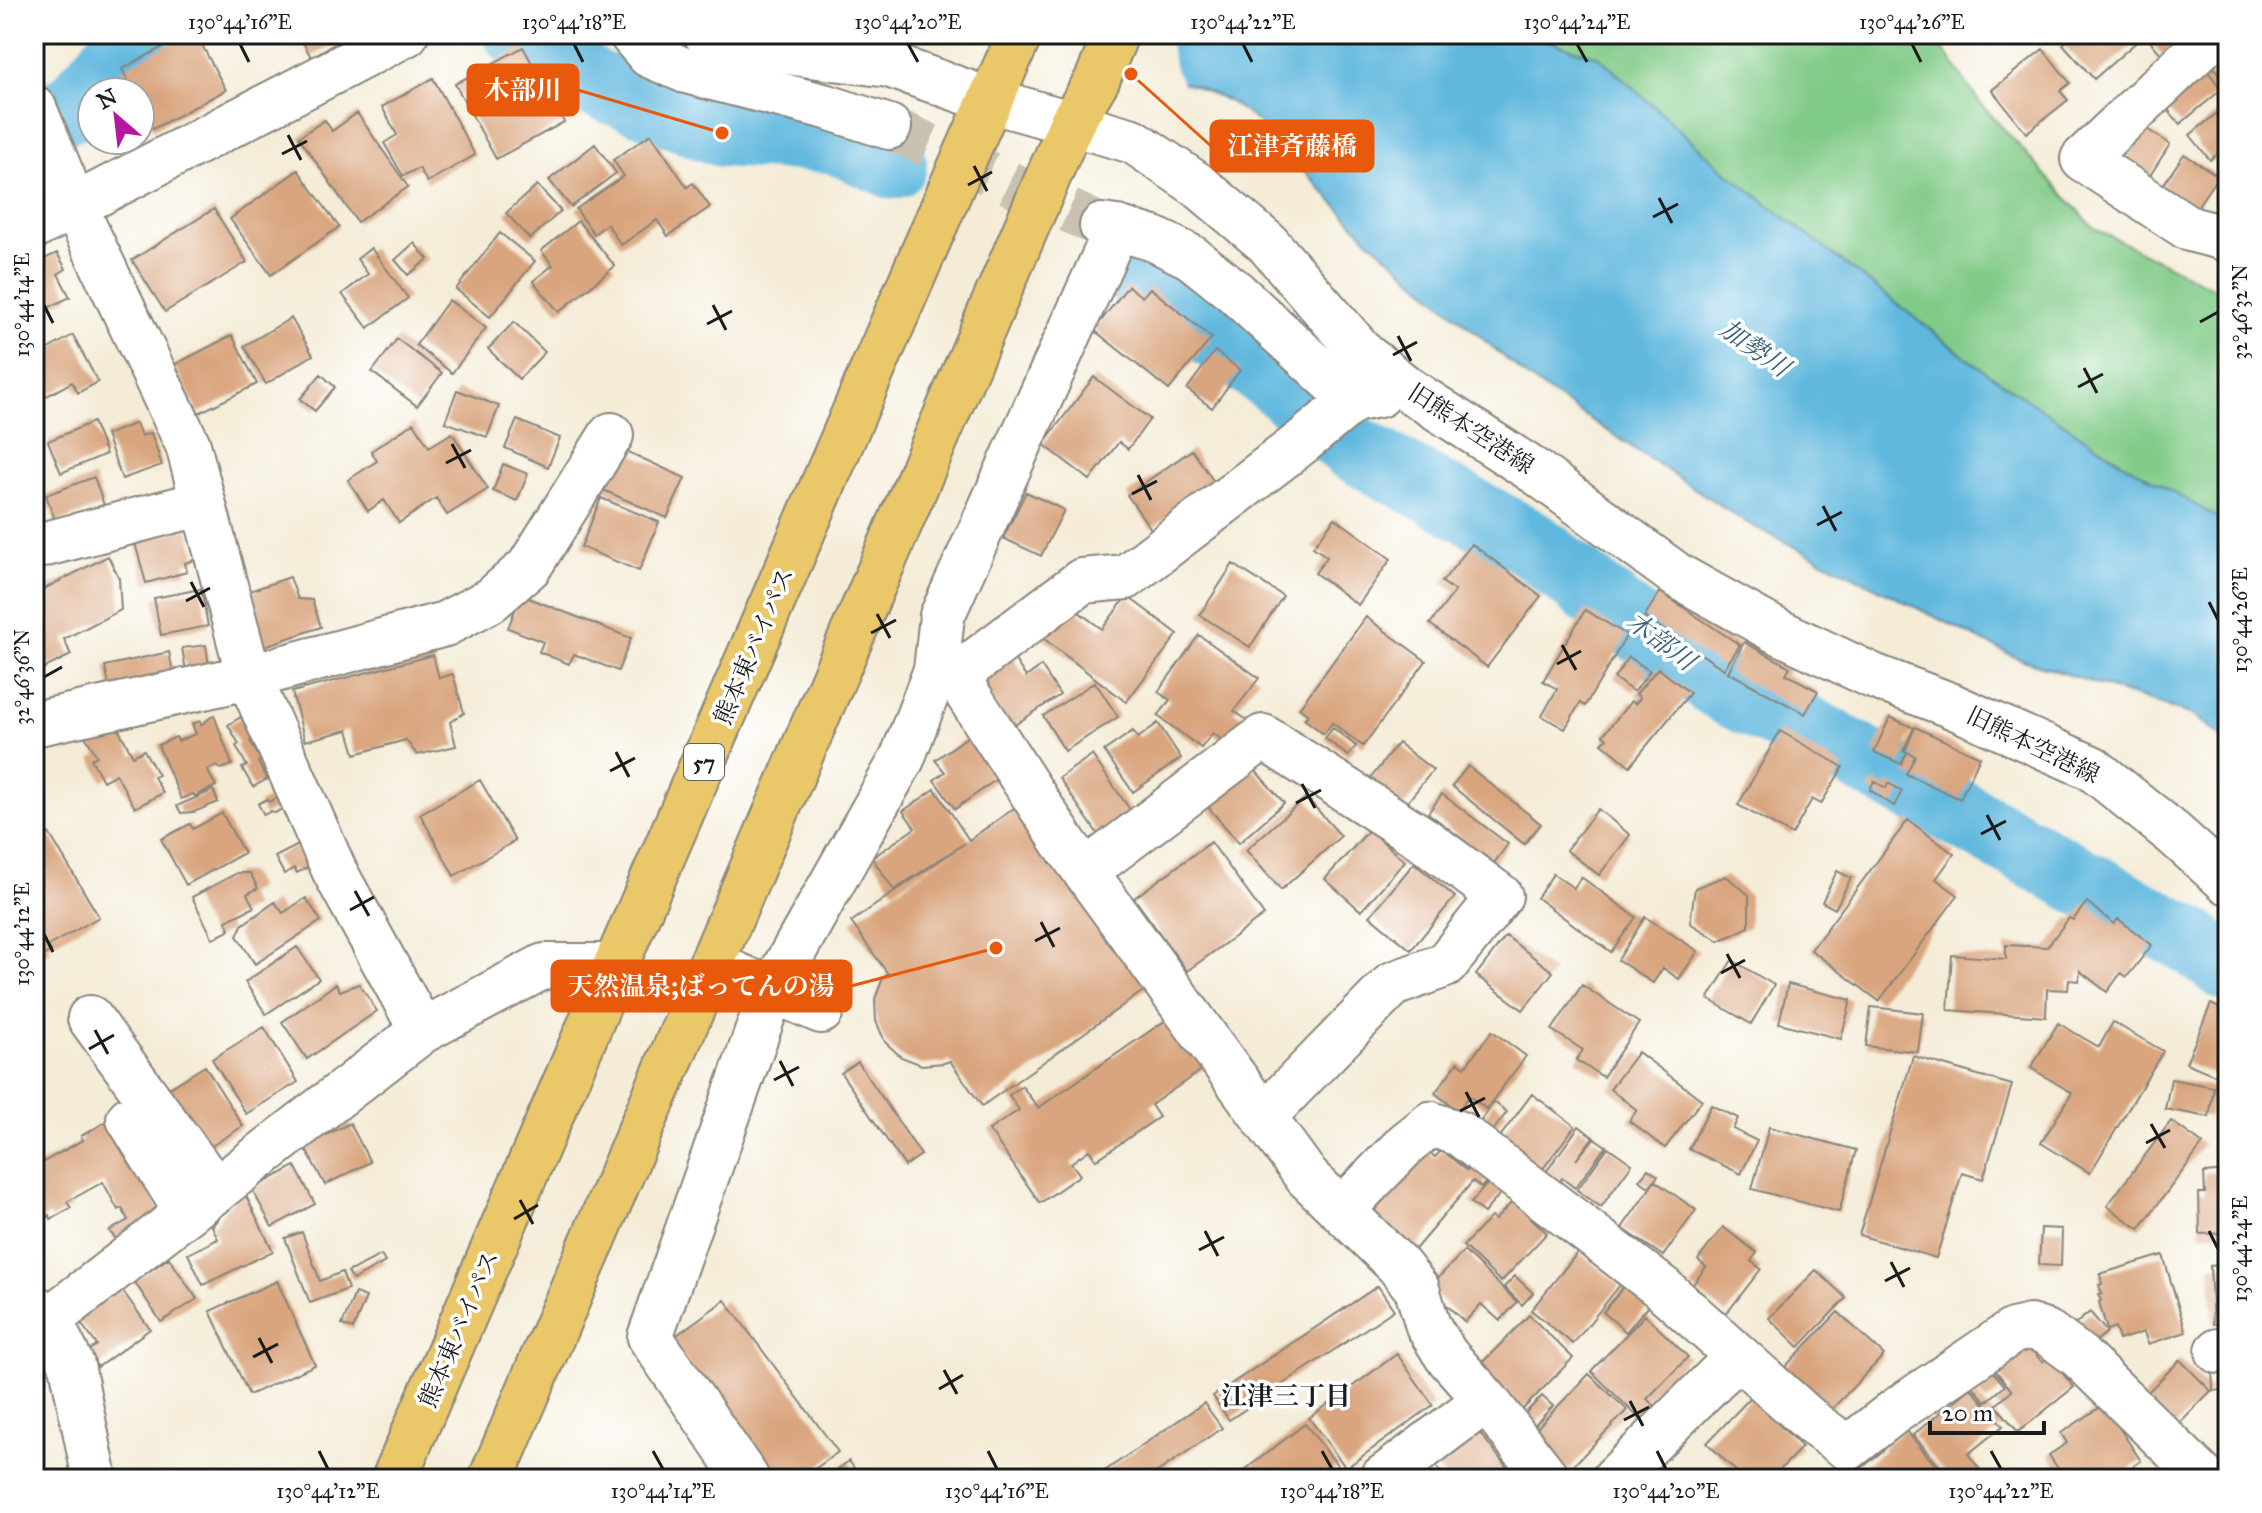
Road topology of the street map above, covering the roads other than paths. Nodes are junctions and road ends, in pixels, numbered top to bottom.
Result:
1 (406, 34) edge
2 (631, 34) edge
3 (706, 34) edge
4 (1116, 34) edge
5 (2215, 34) edge
6 (1018, 40) edge
7 (989, 100) junction
8 (1072, 122) junction
9 (41, 125) edge
10 (889, 127) tunnel mouth
11 (75, 207) junction
12 (34, 227) edge
13 (2228, 239) edge
14 (1409, 390) junction
15 (1353, 400) junction
16 (611, 435) dead end
17 (203, 503) junction
18 (34, 547) edge
19 (946, 673) junction
20 (249, 677) junction
21 (34, 724) edge
22 (1085, 872) junction
23 (2228, 882) edge
24 (711, 964) junction
25 (616, 966) junction
26 (772, 990) junction
27 (821, 1011) dead end
28 (90, 1018) dead end
29 (422, 1031) junction
30 (1264, 1116) junction
31 (129, 1119) dead end
32 (202, 1202) junction
33 (1342, 1210) junction
34 (39, 1319) edge
35 (1738, 1356) junction
36 (1486, 1400) junction
37 (95, 1479) edge
38 (394, 1479) edge
39 (491, 1479) edge
40 (747, 1479) edge
41 (1381, 1479) edge
42 (1548, 1479) edge
43 (1614, 1479) edge
44 (2205, 1479) edge

1 - 11 street
2 - 10 street
3 - 7 street, 旧熊本空港線
4 - 8 highway
5 - 13 street
6 - 7 highway, 熊本東バイパス / 57
7 - 8 street, 旧熊本空港線
7 - 25 highway, 熊本東バイパス / 57
8 - 14 street, 旧熊本空港線
8 - 24 highway
9 - 11 street
11 - 12 street
11 - 17 street
14 - 15 street
14 - 23 street, 旧熊本空港線
15 - 19 street
15 - 19 street
16 - 20 street
17 - 18 street
17 - 20 street
19 - 22 street
19 - 26 street
20 - 21 street
20 - 29 street
22 - 30 street
22 - 30 street
24 - 26 street
24 - 39 highway
25 - 29 street
25 - 38 highway, 熊本東バイパス / 57
26 - 27 street
26 - 40 street
28 - 32 street
29 - 32 street
30 - 33 street
31 - 32 street
32 - 34 street
33 - 35 street
33 - 36 street
34 - 37 street
35 - 43 street
35 - 44 street
36 - 41 street
36 - 42 street

